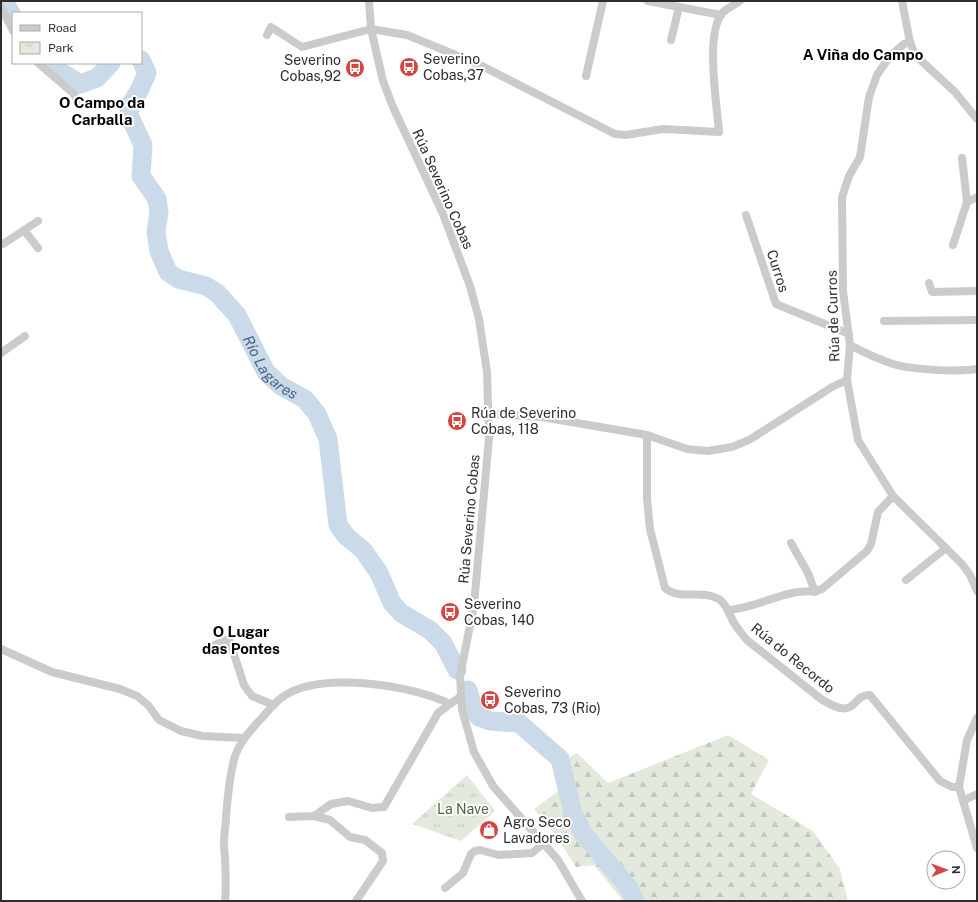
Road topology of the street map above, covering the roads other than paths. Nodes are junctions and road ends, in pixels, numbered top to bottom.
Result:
1 (369, 1) edge
2 (603, 1) edge
3 (648, 1) edge
4 (740, 1) edge
5 (902, 1) edge
6 (1, 7) edge
7 (678, 7) junction
8 (721, 15) junction
9 (12, 29) edge
10 (371, 29) junction
11 (267, 35) dead end
12 (671, 40) dead end
13 (910, 42) junction
14 (39, 64) edge
15 (586, 76) dead end
16 (80, 103) dead end
17 (977, 119) edge
18 (962, 158) dead end
19 (977, 198) edge
20 (967, 202) junction
21 (746, 215) dead end
22 (38, 221) dead end
23 (24, 230) junction
24 (1, 243) edge
25 (953, 245) dead end
26 (38, 248) dead end
27 (929, 283) dead end
28 (977, 292) edge
29 (977, 320) edge
30 (884, 321) dead end
31 (849, 334) junction
32 (24, 336) dead end
33 (850, 345) junction
34 (1, 353) edge
35 (977, 369) edge
36 (847, 380) junction
37 (489, 414) junction
38 (647, 435) junction
39 (892, 496) junction
40 (791, 543) dead end
41 (946, 548) junction
42 (906, 580) dead end
43 (977, 591) edge
44 (815, 592) junction
45 (729, 610) junction
46 (212, 646) dead end
47 (1, 648) edge
48 (460, 697) junction
49 (450, 704) junction
50 (274, 705) junction
51 (977, 718) edge
52 (244, 738) junction
53 (959, 787) junction
54 (977, 794) edge
55 (963, 801) junction
56 (314, 816) junction
57 (289, 817) dead end
58 (544, 843) junction
59 (977, 848) edge
60 (445, 888) dead end
61 (225, 901) edge
62 (356, 901) edge
63 (582, 901) edge

1 - 10 street, Rúa Severino Cobas
2 - 15 street
3 - 7 street
4 - 8 street
5 - 13 street
6 - 9 street
7 - 8 street
7 - 12 street
8 - 10 street
10 - 11 street
10 - 37 street, Rúa Severino Cobas
13 - 17 street
13 - 31 street, Rúa de Curros
14 - 16 street
18 - 20 street
19 - 20 street
20 - 25 street
21 - 31 street, Curros
22 - 23 street
23 - 24 street
23 - 26 street
27 - 28 street
29 - 30 street
31 - 33 street, Rúa de Curros
32 - 34 street
33 - 35 street
33 - 36 street, Rúa de Curros
36 - 38 street
36 - 39 street, Rúa de Curros
37 - 38 street
37 - 48 street, Rúa Severino Cobas
38 - 45 street, Rúa do Recordo
39 - 41 street, Rúa de Curros
39 - 44 street
40 - 44 street
41 - 42 street
41 - 43 street, Rúa de Curros
44 - 45 street, Rúa do Recordo
45 - 53 street, Rúa do Recordo
46 - 50 street
47 - 52 street
48 - 49 street
48 - 58 street, Rúa Severino Cobas
49 - 50 street
49 - 56 street
50 - 52 street
51 - 53 street
52 - 61 street
53 - 55 street
54 - 55 street
55 - 59 street
56 - 57 street
56 - 62 street
58 - 60 street
58 - 63 street, Rúa Severino Cobas

